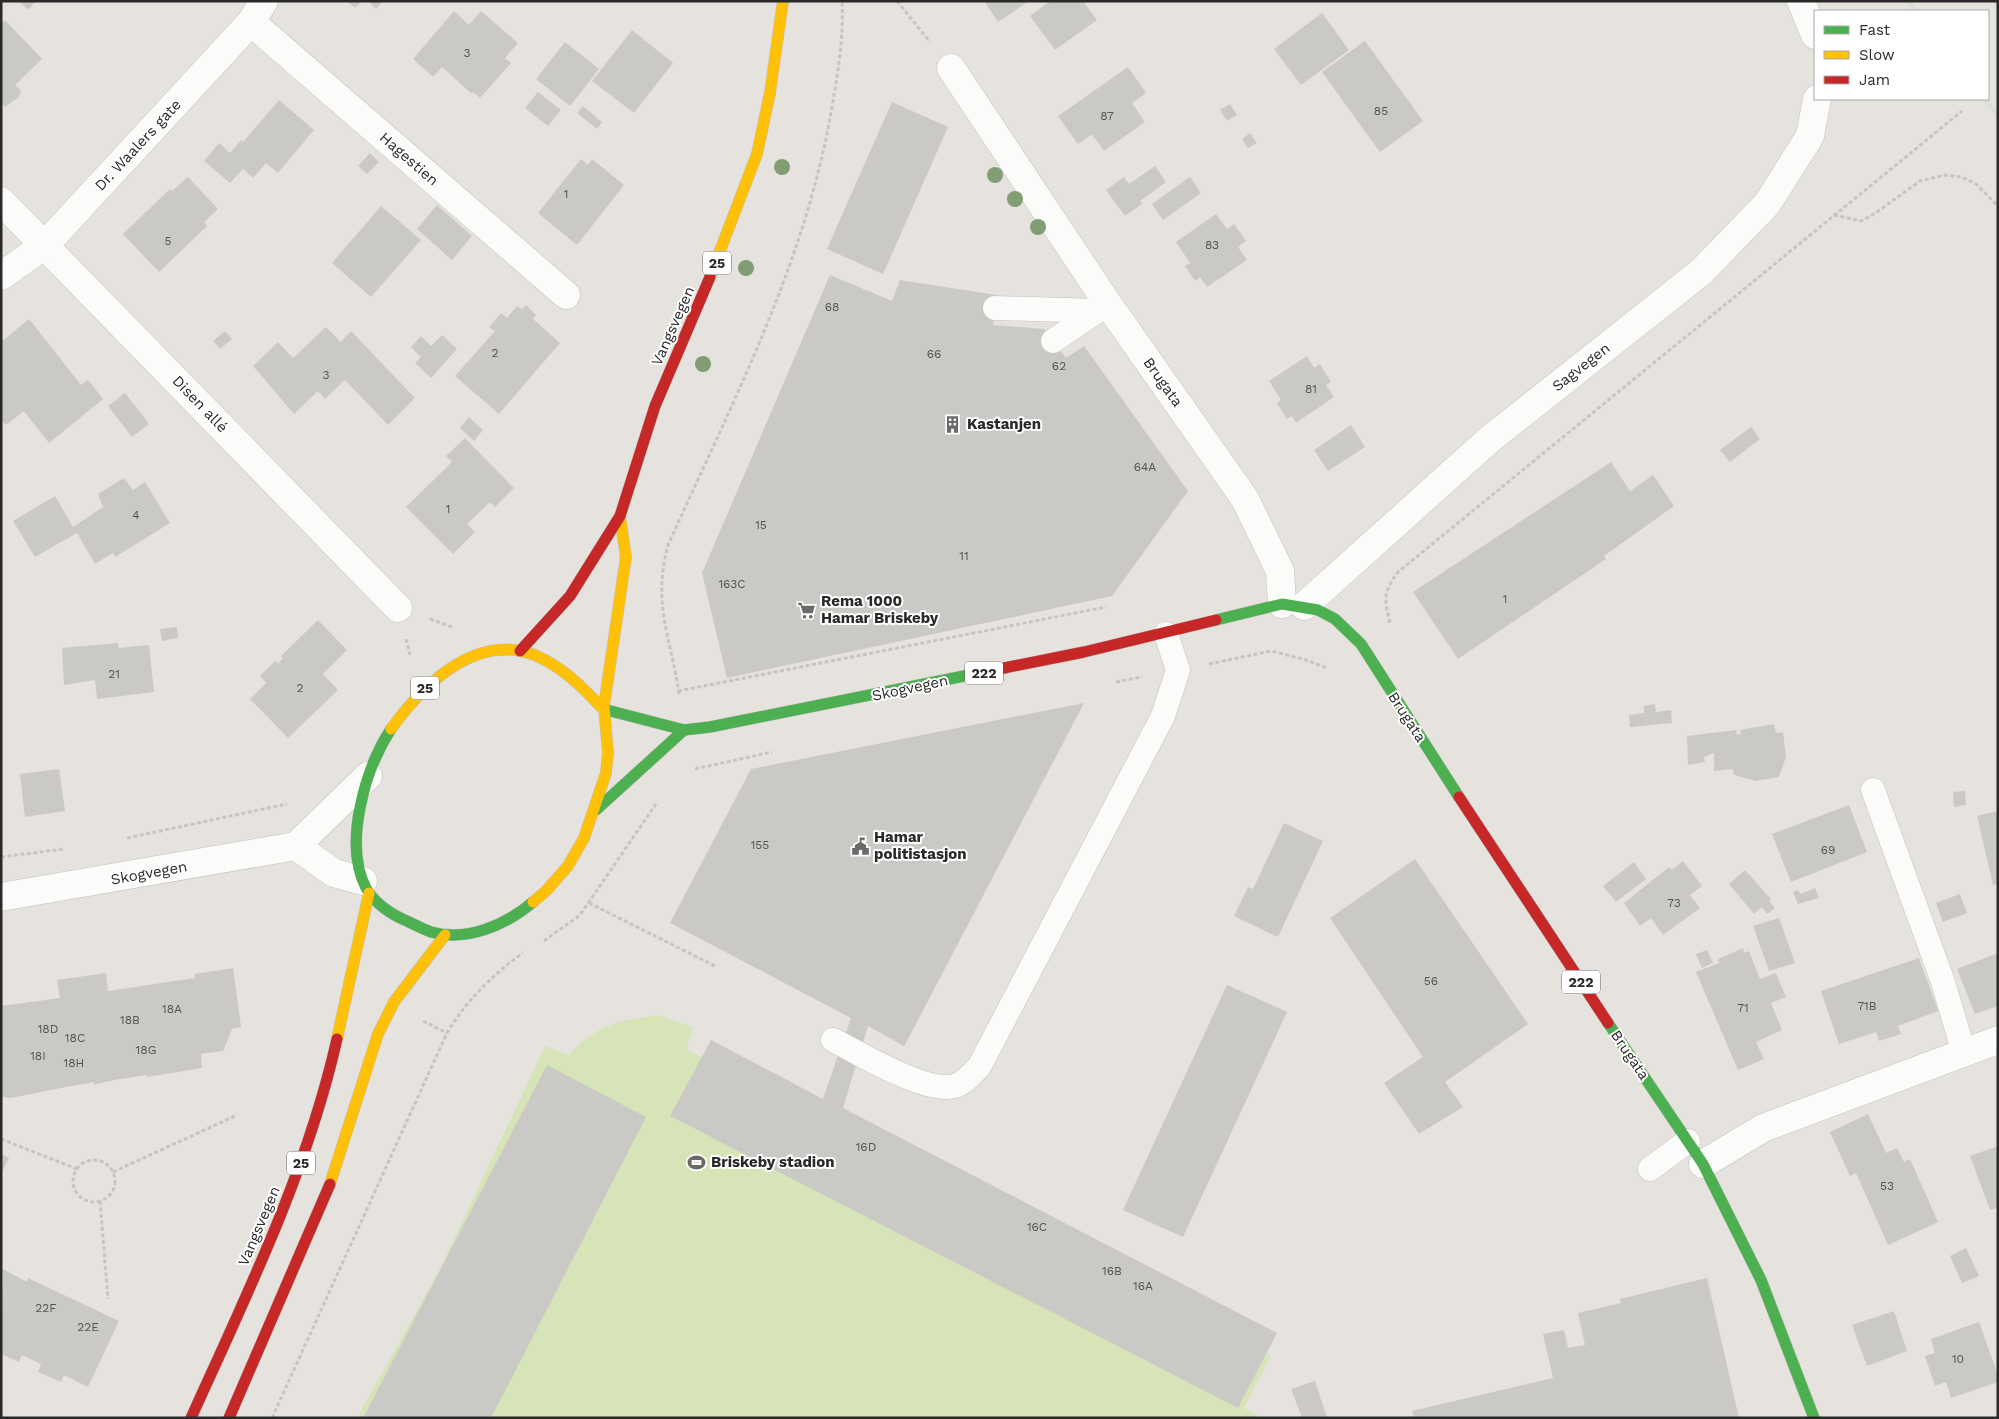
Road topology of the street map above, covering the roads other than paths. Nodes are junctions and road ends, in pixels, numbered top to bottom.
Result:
1 (783, 1) edge
2 (1801, 1) edge
3 (257, 12) edge
4 (1814, 33) edge
5 (951, 68) road end
6 (1817, 100) edge
7 (1, 200) edge
8 (45, 245) junction
9 (1, 276) edge
10 (566, 295) dead end
11 (995, 308) dead end
12 (1103, 308) junction
13 (1053, 341) dead end
14 (620, 516) junction
15 (1293, 605) junction
16 (398, 608) road end
17 (1166, 634) junction
18 (520, 650) junction
19 (603, 709) junction
20 (684, 730) junction
21 (368, 776) junction
22 (1873, 790) dead end
23 (596, 810) junction
24 (296, 846) junction
25 (366, 887) junction
26 (1, 897) edge
27 (445, 935) junction
28 (834, 1040) dead end
29 (1998, 1040) edge
30 (1964, 1052) junction
31 (1688, 1141) junction
32 (1703, 1164) junction
33 (1650, 1170) dead end
34 (190, 1418) edge
35 (229, 1418) edge
36 (1814, 1418) edge

1 - 14 main road, Vangsvegen / 25
2 - 4 street
3 - 8 street, Dr. Waalers gate
3 - 10 street, Hagestien
5 - 12 street, Brugata
6 - 15 street, Sagvegen
7 - 8 street, Disen allé
8 - 9 street, Dr. Waalers gate
8 - 16 street, Disen allé
11 - 12 lane
12 - 13 lane
12 - 15 street, Brugata
14 - 18 main road, Vangsvegen / 25
14 - 19 main road, Vangsvegen / 25
15 - 17 main road, Skogvegen / 222
15 - 31 main road, Brugata / 222
17 - 20 main road, Skogvegen / 222
17 - 28 lane
18 - 19 main road, 25
18 - 21 main road, 25
19 - 20 main road, Skogvegen / 222
19 - 23 main road, 25
20 - 23 main road
21 - 24 street
21 - 25 main road, 25
22 - 30 lane
23 - 27 main road, 25
24 - 25 street
24 - 26 street, Skogvegen
25 - 27 main road, 25
25 - 34 main road, Vangsvegen / 25
27 - 35 main road, 25
29 - 30 street
30 - 32 street
31 - 32 main road, Brugata / 222
31 - 33 lane
32 - 36 main road, Brugata / 222

